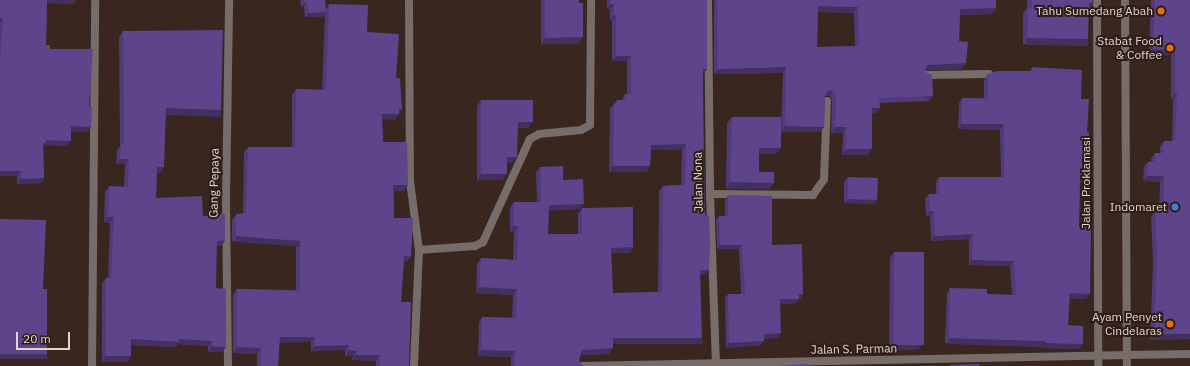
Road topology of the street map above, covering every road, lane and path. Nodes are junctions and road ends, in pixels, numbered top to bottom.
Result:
1 (95, 0) edge
2 (229, 0) edge
3 (409, 0) edge
4 (591, 0) edge
5 (708, 0) edge
6 (1097, 0) edge
7 (1126, 0) edge
8 (990, 74) edge
9 (926, 75) edge
10 (827, 101) edge
11 (710, 194) junction
12 (419, 250) junction
13 (1190, 354) edge
14 (1098, 355) junction
15 (1127, 355) junction
16 (716, 364) junction
17 (92, 366) edge
18 (228, 366) edge
19 (414, 366) edge
20 (581, 366) edge
21 (1098, 366) edge
22 (1127, 366) edge

1 - 17 street
2 - 18 street, Gang Pepaya
3 - 12 street
4 - 12 street
5 - 11 street, Jalan Nona
6 - 14 street, Jalan Proklamasi
7 - 15 street
8 - 9 street
10 - 11 street
11 - 16 street, Jalan Nona
12 - 19 street
13 - 15 street, Jalan S. Parman
14 - 15 street, Jalan S. Parman
14 - 16 street, Jalan S. Parman
14 - 21 street, Jalan Proklamasi
15 - 22 street
16 - 20 street, Jalan S. Parman

